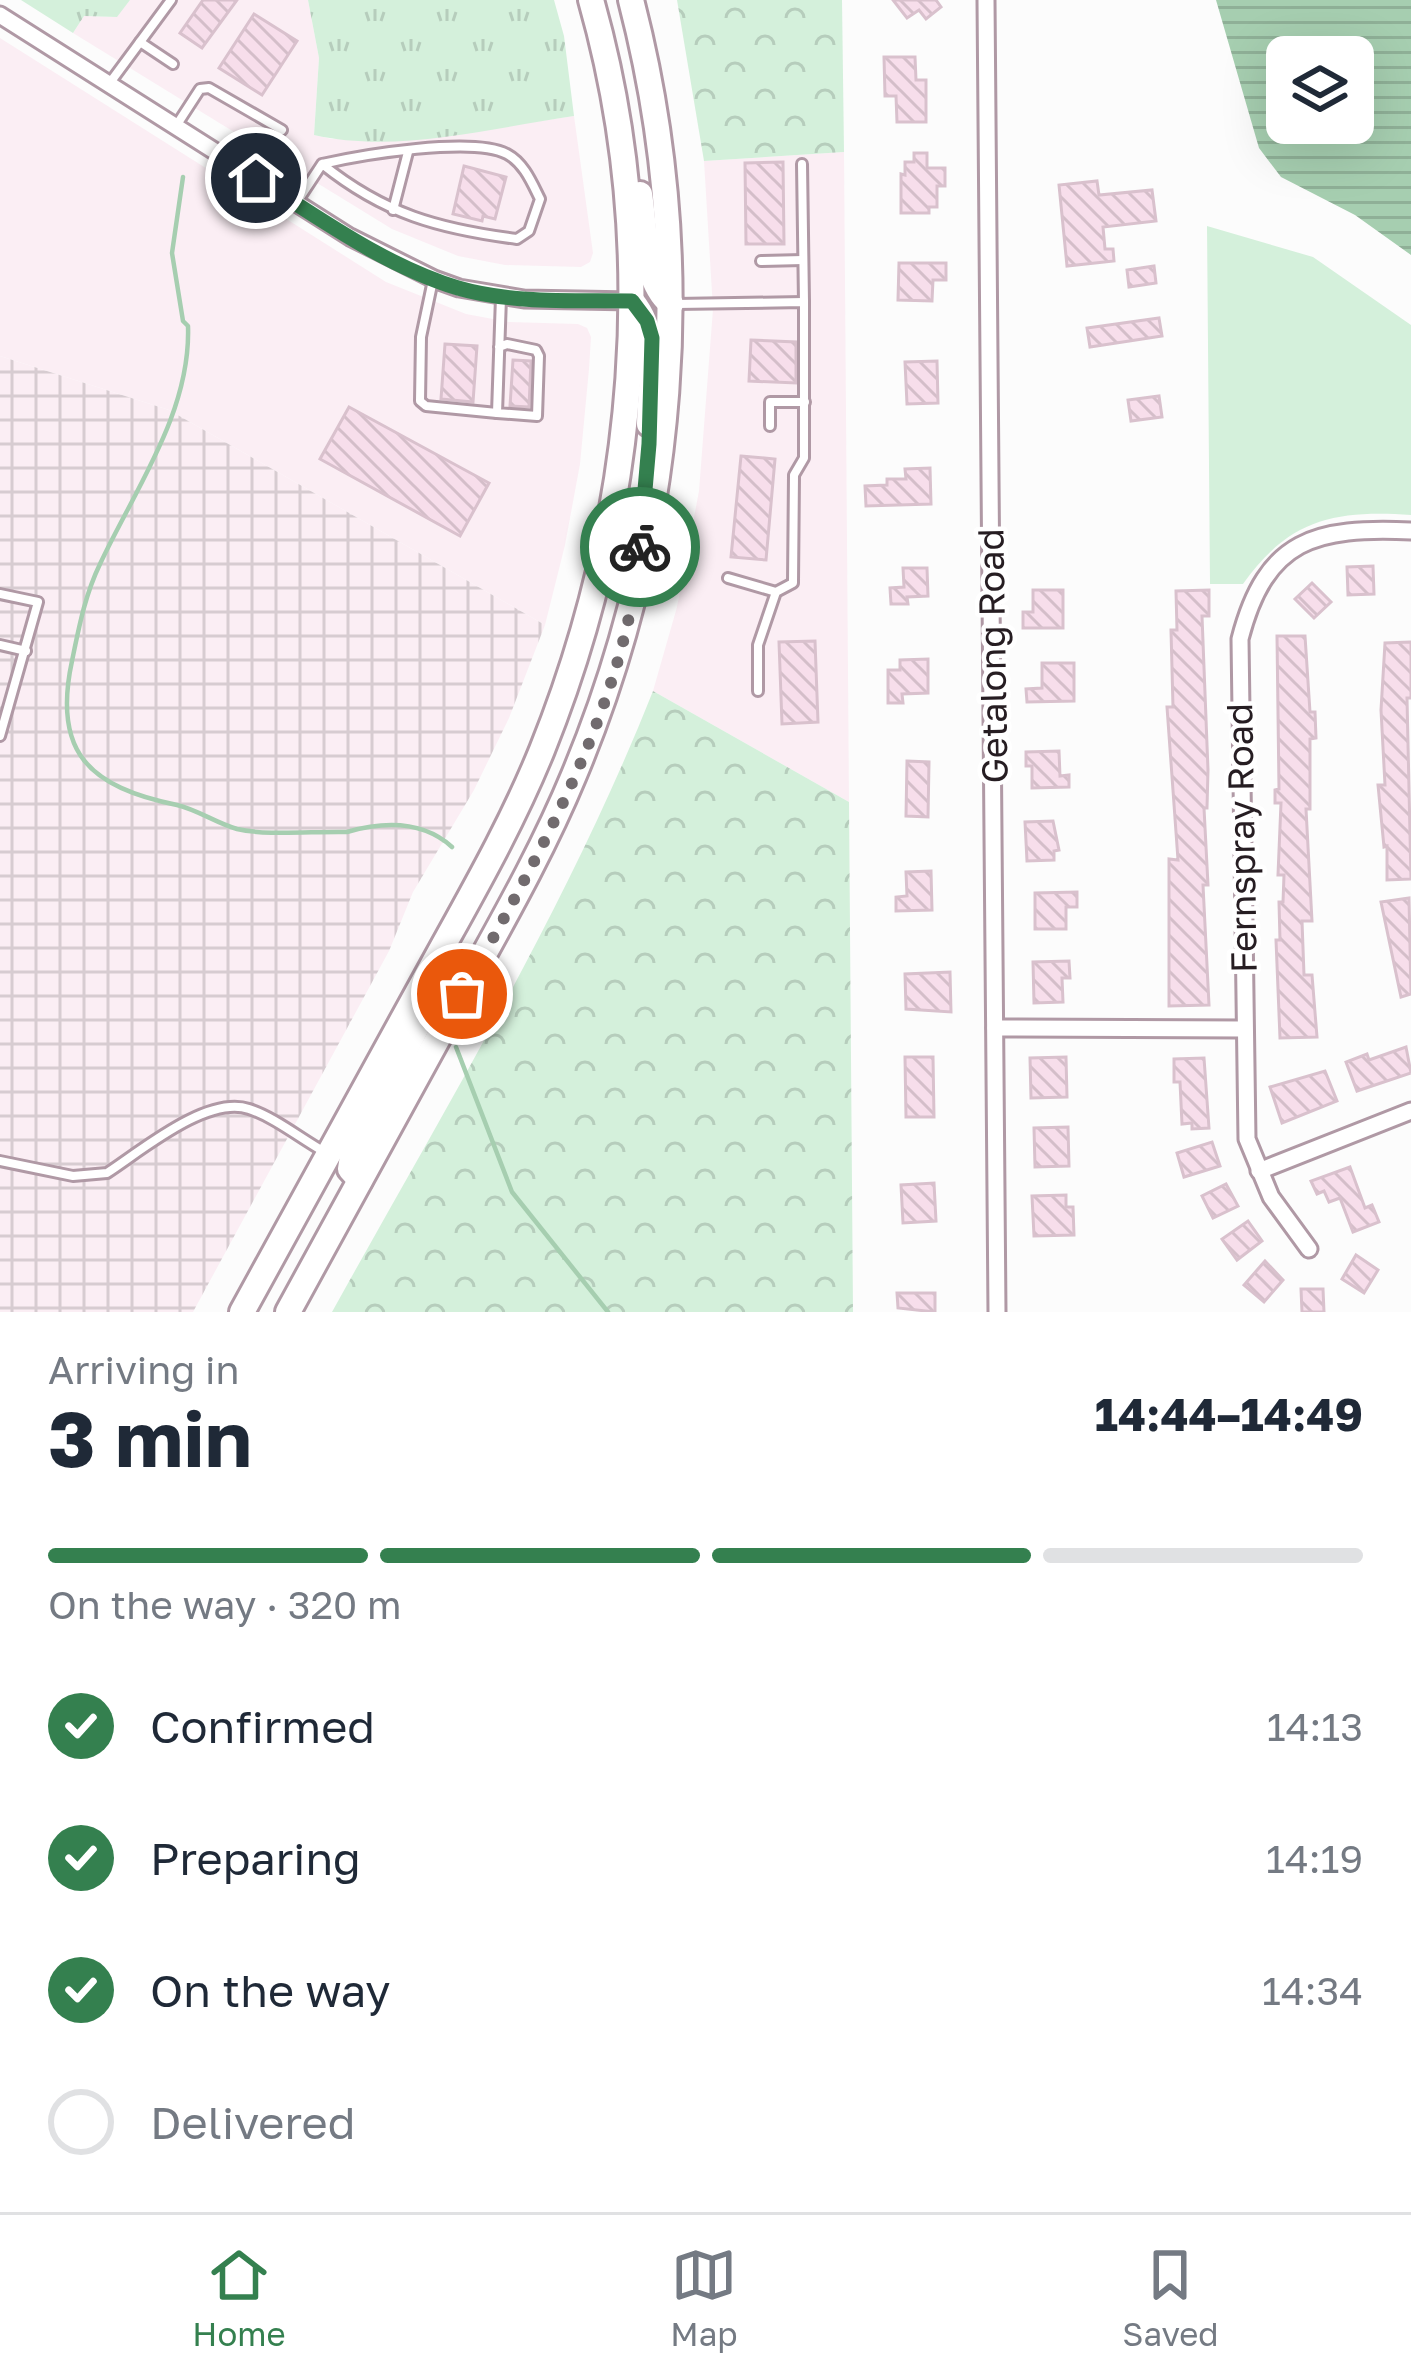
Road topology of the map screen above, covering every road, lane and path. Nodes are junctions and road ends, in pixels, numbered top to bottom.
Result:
1 (170, 0) edge
2 (591, 0) edge
3 (632, 0) edge
4 (986, 0) edge
5 (0, 14) edge
6 (140, 42) junction
7 (173, 64) dead end
8 (606, 65) junction
9 (109, 85) junction
10 (175, 127) junction
11 (282, 130) dead end
12 (408, 152) junction
13 (322, 164) junction
14 (802, 164) dead end
15 (296, 203) junction
16 (394, 210) junction
17 (803, 260) junction
18 (761, 261) dead end
19 (434, 279) junction
20 (502, 295) junction
21 (632, 301) junction
22 (804, 302) junction
23 (671, 304) junction
24 (500, 347) junction
25 (805, 402) junction
26 (497, 413) junction
27 (770, 426) dead end
28 (1411, 531) edge
29 (728, 578) dead end
30 (636, 588) junction
31 (776, 592) junction
32 (0, 594) edge
33 (0, 645) edge
34 (26, 650) junction
35 (758, 691) dead end
36 (0, 736) edge
37 (479, 880) junction
38 (995, 1028) junction
39 (1243, 1029) junction
40 (1411, 1111) edge
41 (329, 1155) junction
42 (0, 1161) edge
43 (1259, 1171) junction
44 (360, 1180) junction
45 (1309, 1249) dead end
46 (242, 1312) edge
47 (288, 1312) edge
48 (997, 1312) edge

1 - 6 lane
2 - 8 main road
3 - 23 main road
4 - 38 street, Getalong Road
5 - 9 street
6 - 7 lane
6 - 9 lane
8 - 21 main road
8 - 23 main road
9 - 10 street
10 - 11 lane
10 - 15 street
12 - 13 lane
12 - 16 lane
12 - 16 lane
13 - 15 lane
13 - 16 lane
14 - 17 lane
15 - 19 street
17 - 18 lane
17 - 22 lane
19 - 20 street
19 - 26 lane
20 - 21 street
20 - 24 lane
21 - 23 lane
21 - 30 main road
21 - 37 main road
22 - 23 lane
22 - 25 lane
23 - 30 main road
24 - 26 lane
24 - 26 lane
25 - 27 lane
25 - 31 lane
28 - 39 street, Fernspray Road
29 - 31 lane
30 - 44 main road
31 - 35 lane
32 - 34 lane
33 - 34 lane
34 - 36 lane
37 - 41 main road
37 - 44 main road
38 - 39 street
38 - 48 street, Getalong Road
39 - 43 street, Fernspray Road
40 - 43 street
41 - 42 lane
41 - 46 main road
43 - 45 street, Fernspray Road
44 - 47 main road

